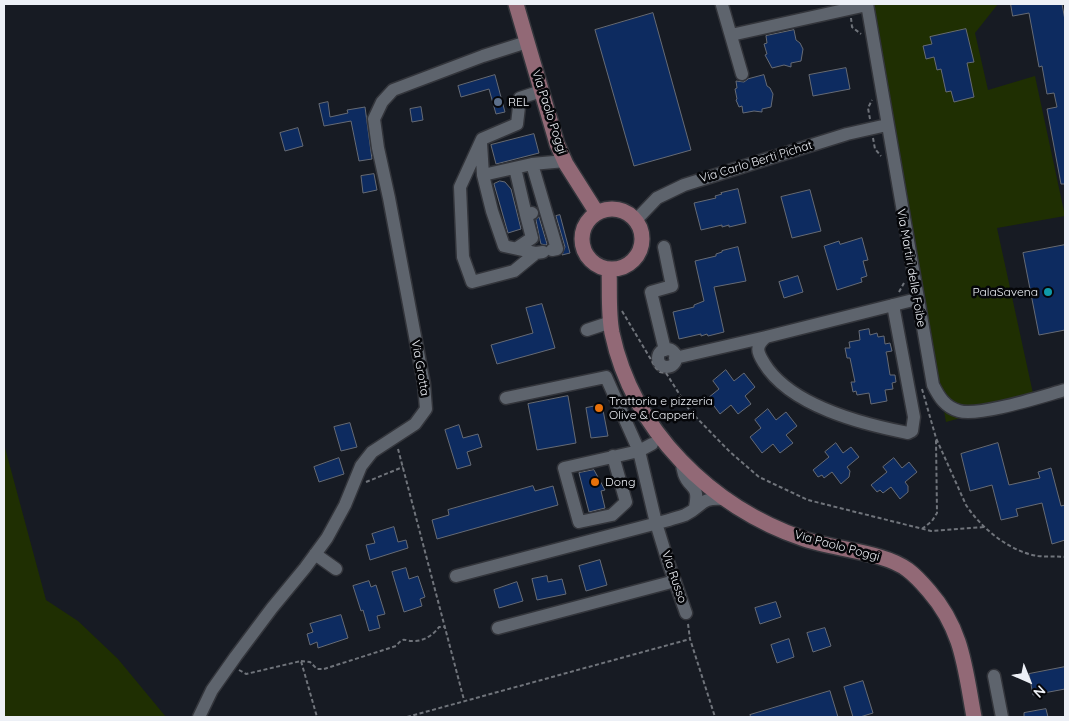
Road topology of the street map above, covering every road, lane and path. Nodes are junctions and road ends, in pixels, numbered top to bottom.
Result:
1 (516, 4) edge
2 (722, 5) edge
3 (867, 5) edge
4 (731, 35) junction
5 (527, 42) junction
6 (742, 74) dead end
7 (542, 91) junction
8 (887, 124) junction
9 (481, 141) junction
10 (565, 161) junction
11 (532, 164) junction
12 (515, 168) junction
13 (483, 176) junction
14 (536, 212) junction
15 (597, 213) junction
16 (636, 220) junction
17 (664, 247) dead end
18 (517, 248) junction
19 (544, 252) junction
20 (609, 269) junction
21 (917, 299) junction
22 (893, 305) junction
23 (611, 317) junction
24 (588, 330) dead end
25 (766, 337) junction
26 (1065, 390) edge
27 (506, 398) dead end
28 (394, 437) junction
29 (936, 438) dead end
30 (652, 444) dead end
31 (639, 451) junction
32 (613, 456) junction
33 (682, 462) junction
34 (403, 467) junction
35 (351, 488) junction
36 (724, 499) junction
37 (695, 507) junction
38 (656, 523) junction
39 (985, 527) dead end
40 (922, 529) junction
41 (315, 554) junction
42 (336, 569) dead end
43 (456, 576) dead end
44 (675, 581) junction
45 (686, 614) joint
46 (445, 627) junction
47 (498, 628) dead end
48 (690, 639) junction
49 (301, 661) junction
50 (229, 665) junction
51 (994, 676) dead end
52 (465, 701) junction
53 (199, 717) edge
54 (317, 717) edge
55 (407, 717) edge
56 (714, 717) edge
57 (974, 717) edge
58 (1002, 717) edge

1 - 5 main road, Via Paolo Poggi
2 - 4 street
3 - 4 street, Via Martiri delle Foibe
3 - 8 street, Via Martiri delle Foibe
4 - 6 street
5 - 7 main road, Via Paolo Poggi
5 - 28 street, Via Grotta
7 - 9 street
7 - 10 main road, Via Paolo Poggi
8 - 16 street, Via Carlo Berti Pichat
8 - 21 street, Via Martiri delle Foibe
9 - 13 street
9 - 19 street
10 - 11 street
10 - 15 main road, Via Paolo Poggi
11 - 12 street
11 - 14 street
12 - 13 street
12 - 14 street
13 - 18 street
14 - 18 street
14 - 19 street
15 - 16 main road
15 - 20 main road
16 - 20 main road
17 - 25 street
18 - 19 street
20 - 23 main road, Via Paolo Poggi
21 - 22 street
21 - 26 street, Via Martiri delle Foibe
22 - 25 street
22 - 25 street
23 - 24 street
23 - 33 main road, Via Paolo Poggi
23 - 40 path
27 - 31 street, Via Russo
28 - 34 path
28 - 35 street, Via Grotta
29 - 40 path
30 - 31 street
31 - 32 street
31 - 38 street, Via Russo
32 - 32 street
33 - 36 main road, Via Paolo Poggi
33 - 37 street
34 - 35 path
34 - 46 path
35 - 41 street, Via Grotta
36 - 37 street
36 - 57 main road, Via Paolo Poggi
37 - 38 street
38 - 43 street
38 - 44 street, Via Russo
39 - 40 path
41 - 42 street
41 - 50 street, Via Grotta
44 - 45 street, Via Russo
44 - 47 street
45 - 48 path, Via Russo
46 - 49 path
46 - 52 path
48 - 52 path
48 - 56 path, Via Russo
49 - 50 path
49 - 54 path
50 - 53 street, Via Grotta
51 - 58 street
52 - 55 path

